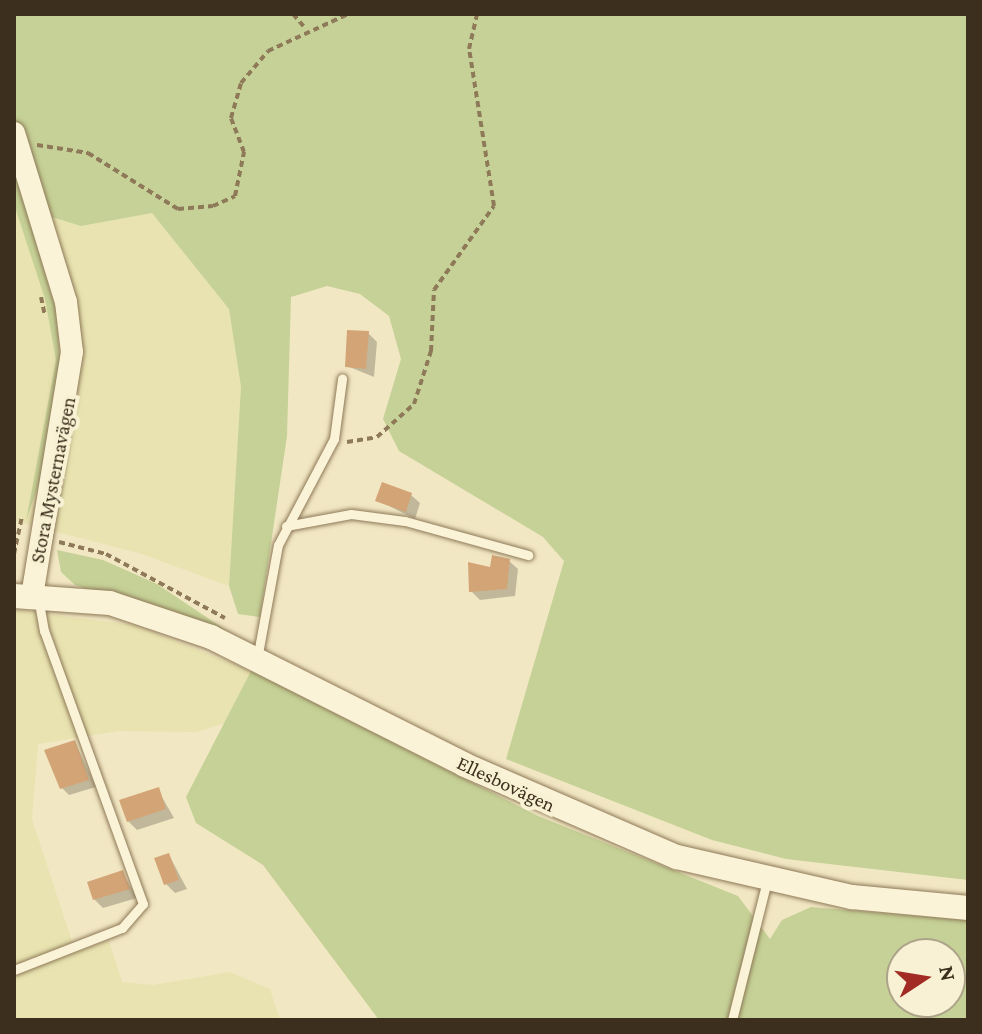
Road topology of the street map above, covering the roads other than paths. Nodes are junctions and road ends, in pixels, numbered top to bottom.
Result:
1 (16, 140) edge
2 (342, 379) dead end
3 (286, 526) junction
4 (528, 555) dead end
5 (28, 596) edge
6 (257, 659) junction
7 (767, 881) junction
8 (968, 908) edge
9 (14, 970) edge
10 (732, 1020) edge

1 - 5 street, Stora Mysternavägen
2 - 3 lane
3 - 4 lane
3 - 6 lane
5 - 6 main road, Ellesbovägen
5 - 9 lane
6 - 7 main road, Ellesbovägen
7 - 8 main road, Ellesbovägen
7 - 10 lane

